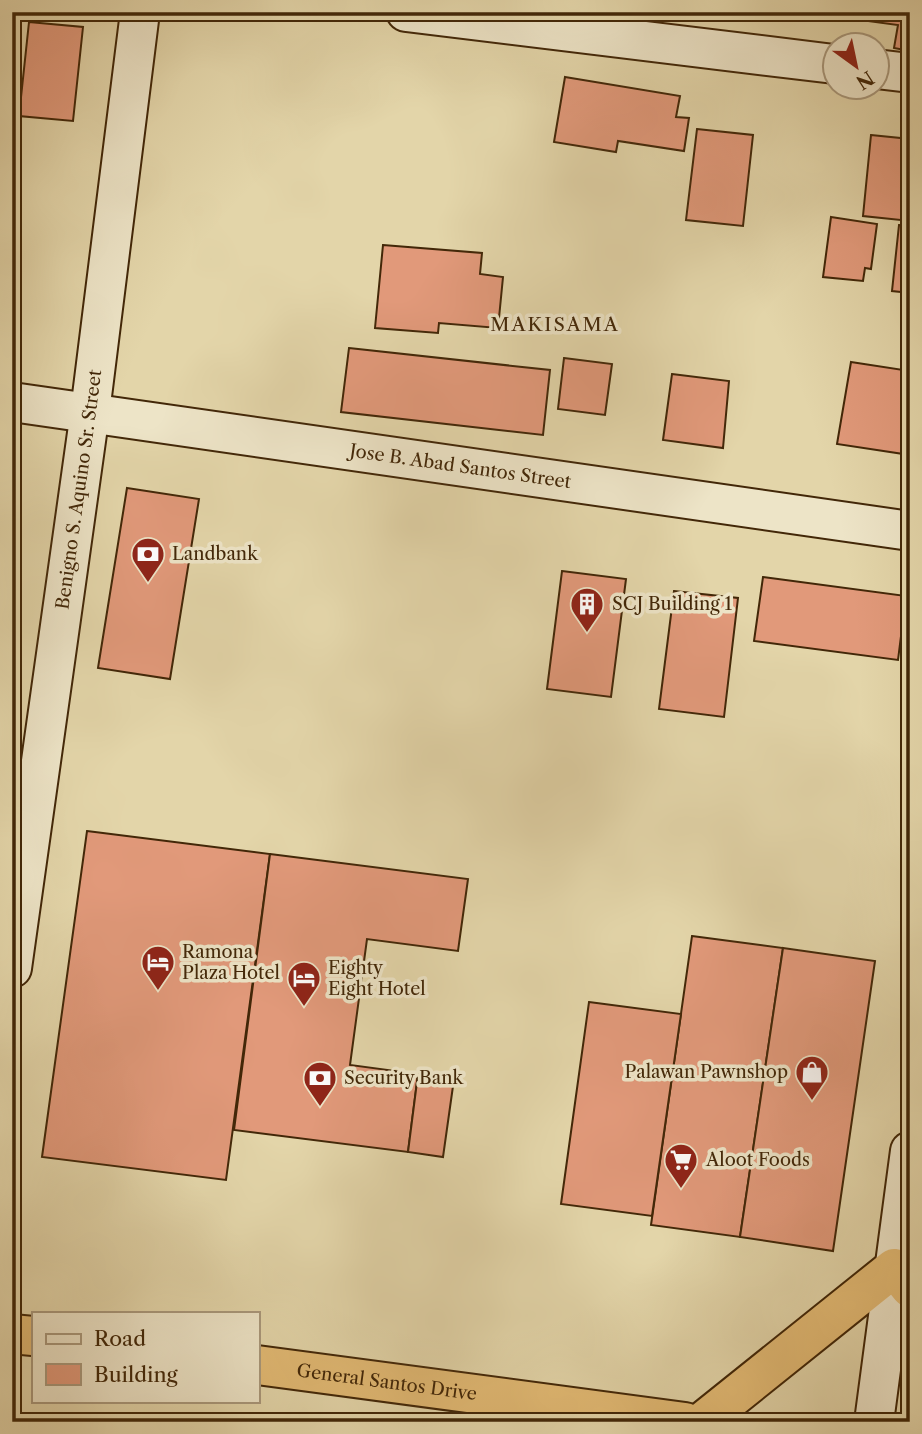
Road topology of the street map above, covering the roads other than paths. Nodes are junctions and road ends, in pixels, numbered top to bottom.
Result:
1 (139, 12) edge
2 (406, 12) edge
3 (820, 62) edge
4 (890, 71) edge
5 (910, 74) edge
6 (12, 402) edge
7 (90, 412) junction
8 (910, 531) edge
9 (12, 968) edge
10 (910, 1152) edge
11 (902, 1278) edge
12 (12, 1334) edge
13 (32, 1336) edge
14 (259, 1366) edge
15 (685, 1422) edge
16 (702, 1422) edge
17 (874, 1422) edge

1 - 7 street, Benigno S. Aquino Sr. Street
2 - 3 street
4 - 5 street
6 - 7 street, Jose B. Abad Santos Street
7 - 8 street, Jose B. Abad Santos Street
7 - 9 street, Benigno S. Aquino Sr. Street
10 - 11 street
11 - 16 highway
11 - 17 street
12 - 13 highway
14 - 15 highway, General Santos Drive

